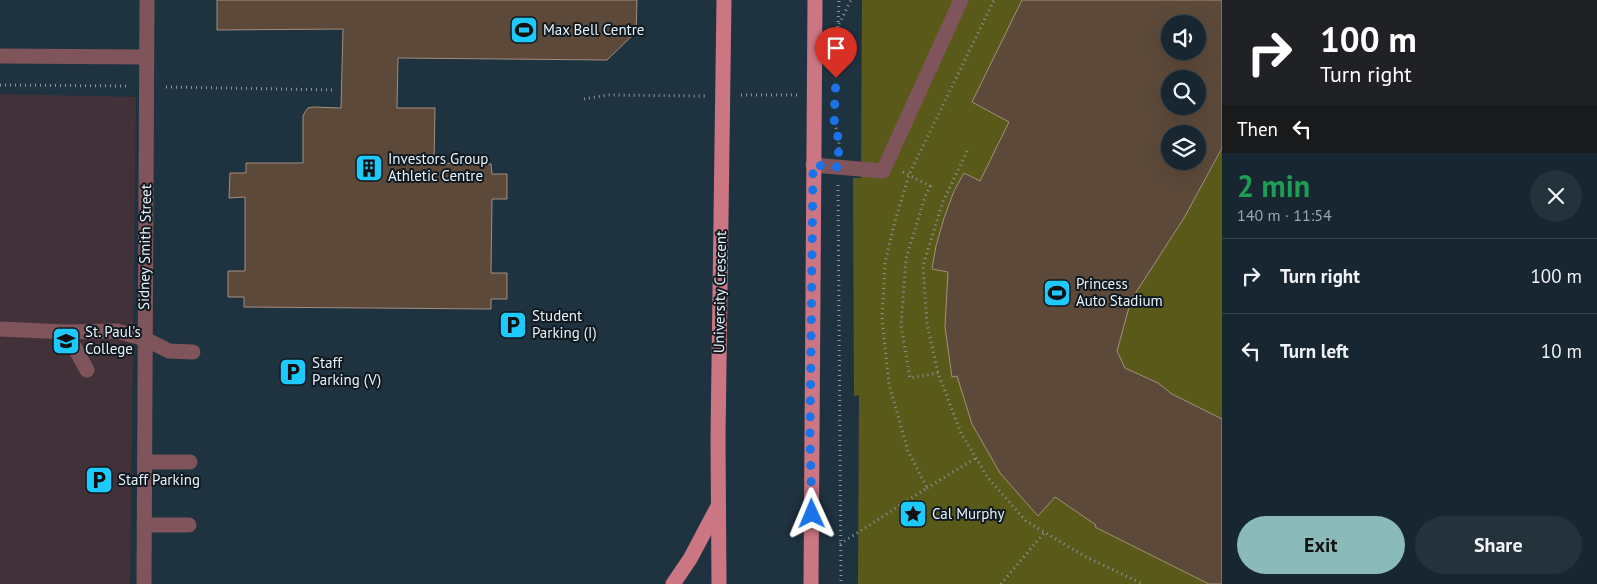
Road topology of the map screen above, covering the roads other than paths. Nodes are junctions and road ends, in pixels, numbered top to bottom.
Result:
1 (147, 0) edge
2 (724, 0) edge
3 (815, 0) edge
4 (961, 0) edge
5 (0, 56) edge
6 (146, 57) junction
7 (813, 165) junction
8 (0, 329) edge
9 (66, 332) junction
10 (145, 339) junction
11 (193, 352) dead end
12 (87, 370) dead end
13 (145, 462) junction
14 (190, 462) dead end
15 (719, 505) junction
16 (144, 525) junction
17 (189, 525) dead end
18 (144, 584) edge
19 (672, 584) edge
20 (720, 584) edge
21 (810, 584) edge

1 - 6 street, Sidney Smith Street
2 - 15 main road, University Crescent
3 - 7 main road
4 - 7 street
5 - 6 street
6 - 10 street, Sidney Smith Street
7 - 21 main road
8 - 9 street
9 - 10 street
9 - 12 street
10 - 11 street
10 - 13 street, Sidney Smith Street
13 - 14 street
13 - 16 street, Sidney Smith Street
15 - 19 main road
15 - 20 main road, University Crescent
16 - 17 street
16 - 18 street, Sidney Smith Street

